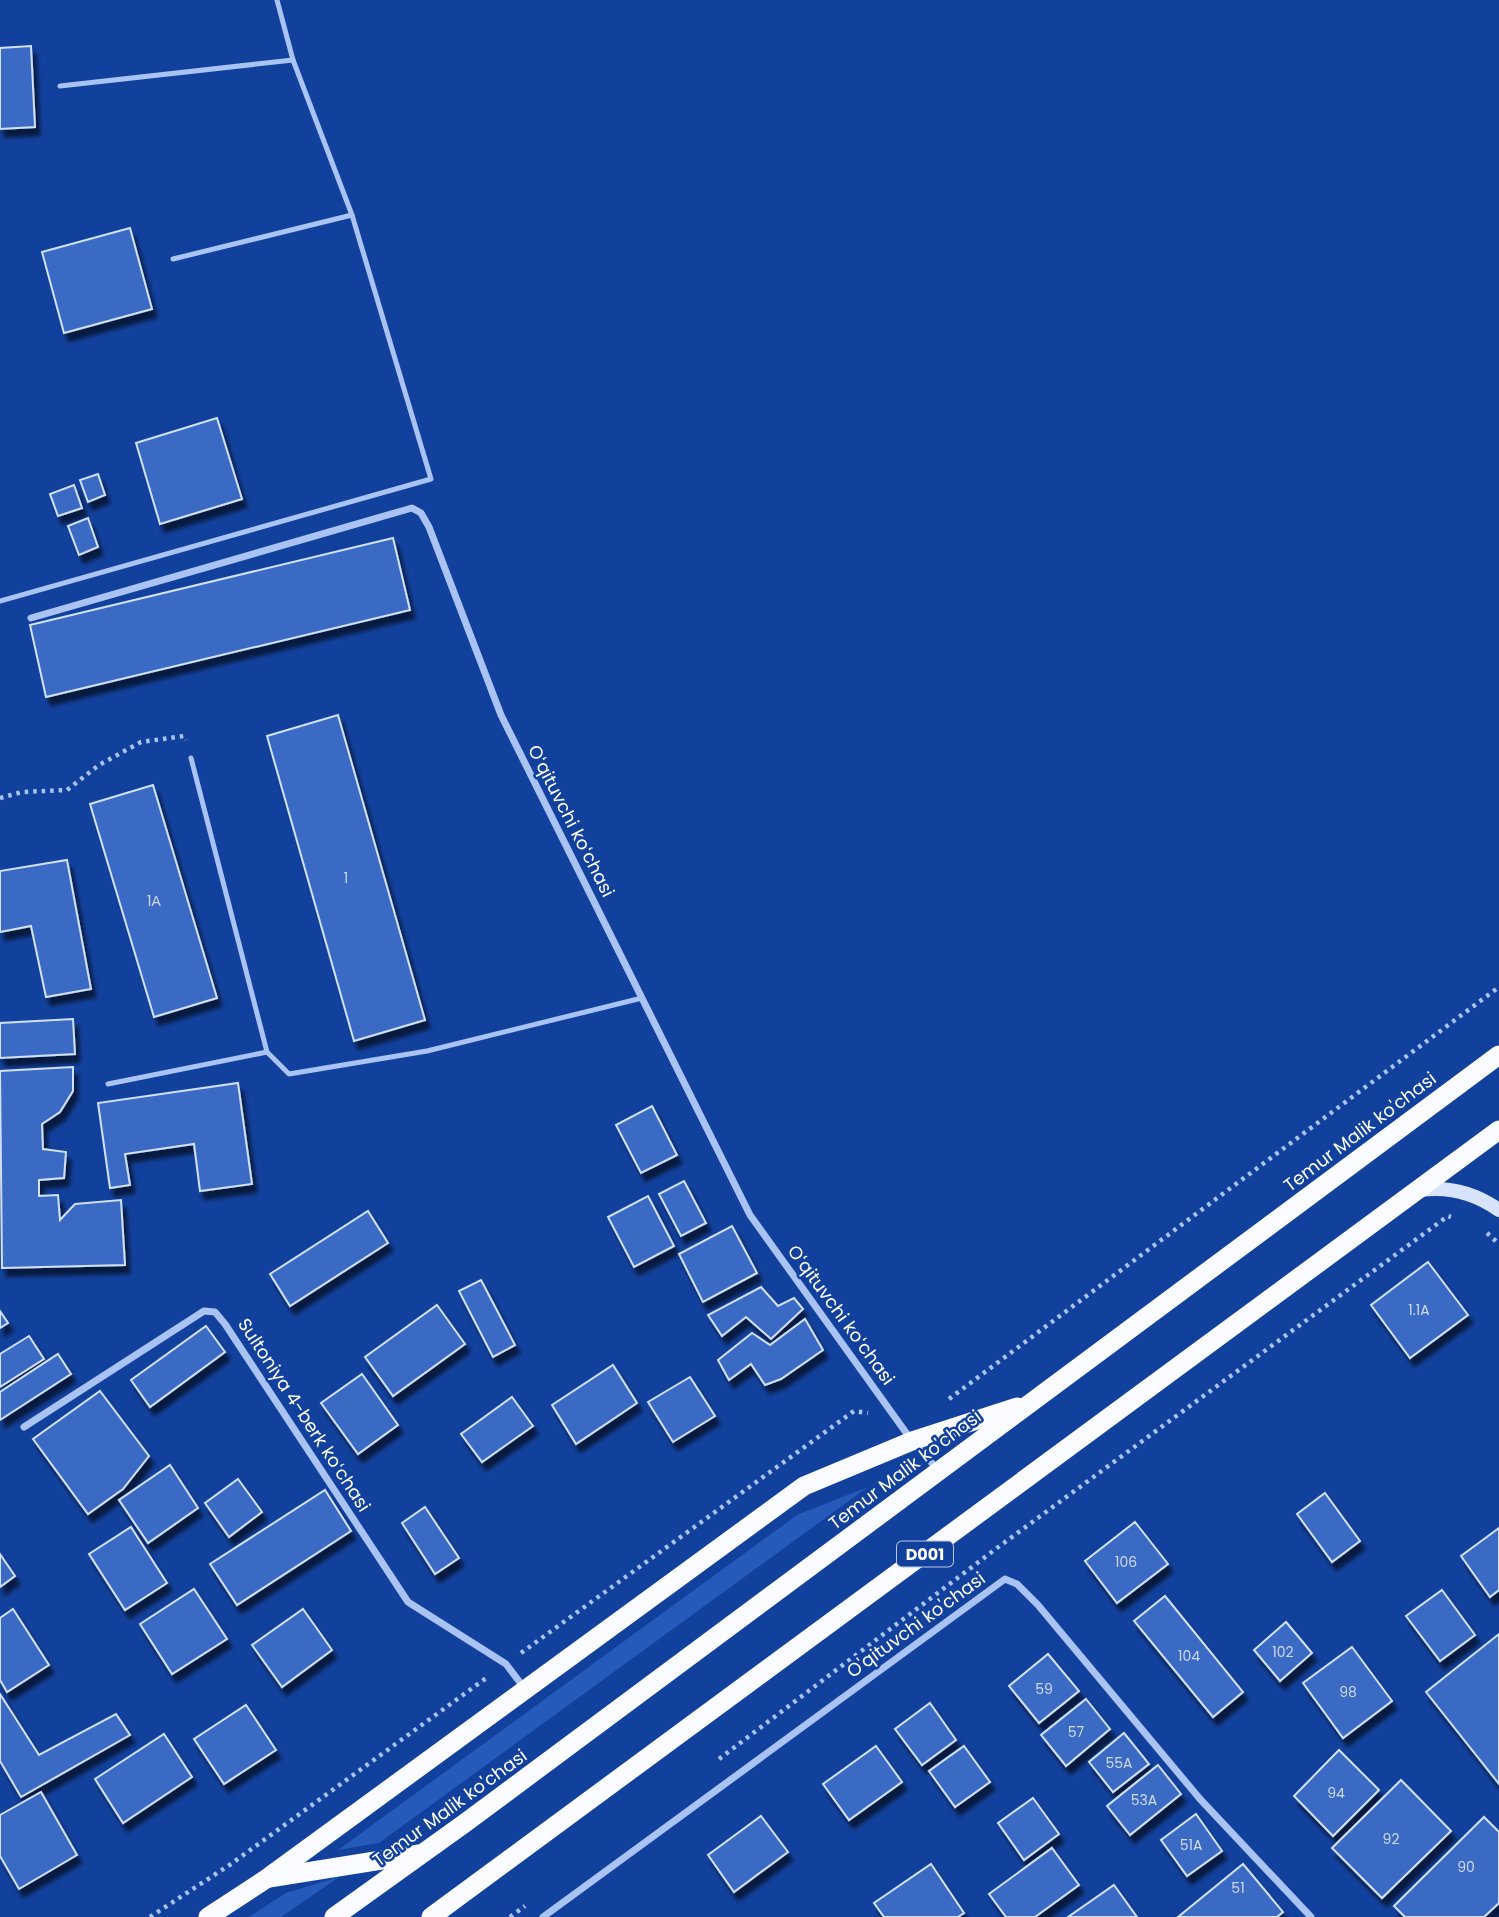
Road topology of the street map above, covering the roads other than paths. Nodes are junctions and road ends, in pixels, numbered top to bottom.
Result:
1 (277, 0) edge
2 (293, 60) junction
3 (60, 86) dead end
4 (352, 215) junction
5 (173, 259) dead end
6 (0, 601) edge
7 (31, 618) dead end
8 (191, 758) road end
9 (642, 998) junction
10 (267, 1052) junction
11 (1499, 1055) edge
12 (108, 1084) dead end
13 (1499, 1130) edge
14 (1418, 1190) junction
15 (1499, 1210) edge
16 (1032, 1402) junction
17 (24, 1427) dead end
18 (912, 1441) junction
19 (939, 1471) junction
20 (525, 1689) junction
21 (424, 1853) junction
22 (267, 1879) junction
23 (208, 1917) edge
24 (334, 1917) edge
25 (431, 1917) edge
26 (543, 1917) edge
27 (1311, 1917) edge

1 - 2 lane
2 - 3 lane
2 - 4 lane
4 - 5 lane
4 - 6 lane
7 - 9 street, Oʻqituvchi koʻchasi
8 - 10 lane
9 - 10 lane
9 - 18 street, Oʻqituvchi koʻchasi
10 - 12 lane
11 - 16 highway, Temur Malik ko'chasi
13 - 14 highway, D001
14 - 15 main road
14 - 25 highway, D001
16 - 18 highway
16 - 19 highway, Temur Malik ko'chasi
17 - 20 street, Sultoniya 4-berk koʻchasi
18 - 19 street, Oʻqituvchi koʻchasi
18 - 20 highway
19 - 21 highway, Temur Malik ko'chasi
20 - 22 highway
21 - 22 highway
21 - 24 highway, Temur Malik ko'chasi
22 - 23 highway
26 - 27 street, O'qituvchi ko'chasi

